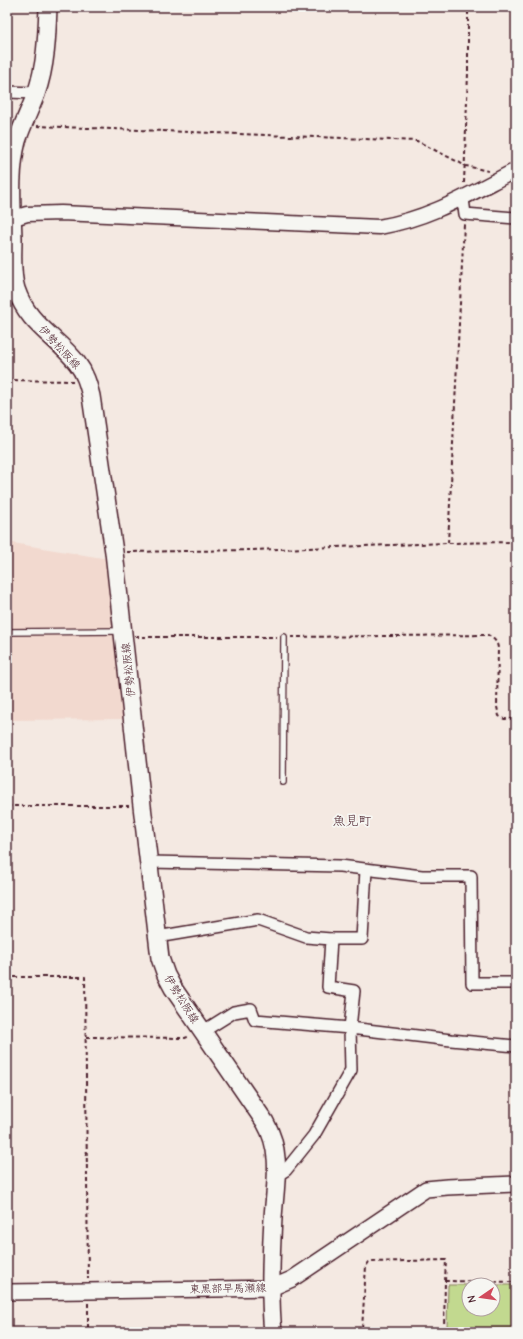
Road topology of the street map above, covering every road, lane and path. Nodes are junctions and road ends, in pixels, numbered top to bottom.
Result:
1 (48, 7) edge
2 (468, 7) edge
3 (7, 92) edge
4 (36, 93) junction
5 (24, 123) junction
6 (466, 166) junction
7 (511, 173) edge
8 (462, 199) junction
9 (465, 214) junction
10 (516, 218) edge
11 (10, 219) edge
12 (85, 376) junction
13 (7, 380) edge
14 (516, 542) edge
15 (448, 543) junction
16 (114, 552) junction
17 (7, 632) edge
18 (124, 634) junction
19 (284, 637) junction
20 (516, 719) edge
21 (283, 782) dead end
22 (7, 806) edge
23 (142, 806) junction
24 (149, 862) junction
25 (366, 870) junction
26 (157, 937) junction
27 (331, 939) junction
28 (7, 977) edge
29 (516, 984) edge
30 (350, 1028) junction
31 (202, 1032) junction
32 (86, 1037) junction
33 (516, 1046) edge
34 (276, 1176) junction
35 (516, 1184) edge
36 (446, 1282) junction
37 (516, 1282) edge
38 (272, 1288) junction
39 (7, 1292) edge
40 (88, 1292) junction
41 (444, 1329) junction
42 (88, 1332) edge
43 (273, 1332) edge
44 (501, 1332) edge

1 - 4 main road, 伊勢松阪線
2 - 6 path
3 - 4 street
4 - 5 main road, 伊勢松阪線
5 - 6 path
5 - 11 main road, 伊勢松阪線
6 - 7 path
6 - 8 path
7 - 8 street
8 - 9 street
8 - 11 street
9 - 10 street
9 - 15 path
11 - 12 main road, 伊勢松阪線
12 - 13 path
12 - 16 main road, 伊勢松阪線
14 - 15 path
15 - 16 path
16 - 18 main road, 伊勢松阪線
17 - 18 lane
18 - 19 path
18 - 23 main road, 伊勢松阪線
19 - 20 path
19 - 21 lane
22 - 23 path
23 - 24 main road, 伊勢松阪線
24 - 25 street
24 - 26 main road, 伊勢松阪線
25 - 27 street
25 - 29 street
26 - 27 street
26 - 31 main road, 伊勢松阪線
27 - 30 street
28 - 32 path
30 - 31 street
30 - 33 street
30 - 34 street
31 - 32 path
31 - 34 main road, 伊勢松阪線
32 - 40 path
34 - 38 main road, 伊勢松阪線
35 - 38 main road, 東黒部早馬瀬線
36 - 37 path
36 - 41 path
36 - 41 path
38 - 40 main road, 東黒部早馬瀬線
38 - 43 main road, 伊勢松阪線
39 - 40 main road, 東黒部早馬瀬線
40 - 42 path
41 - 44 path

